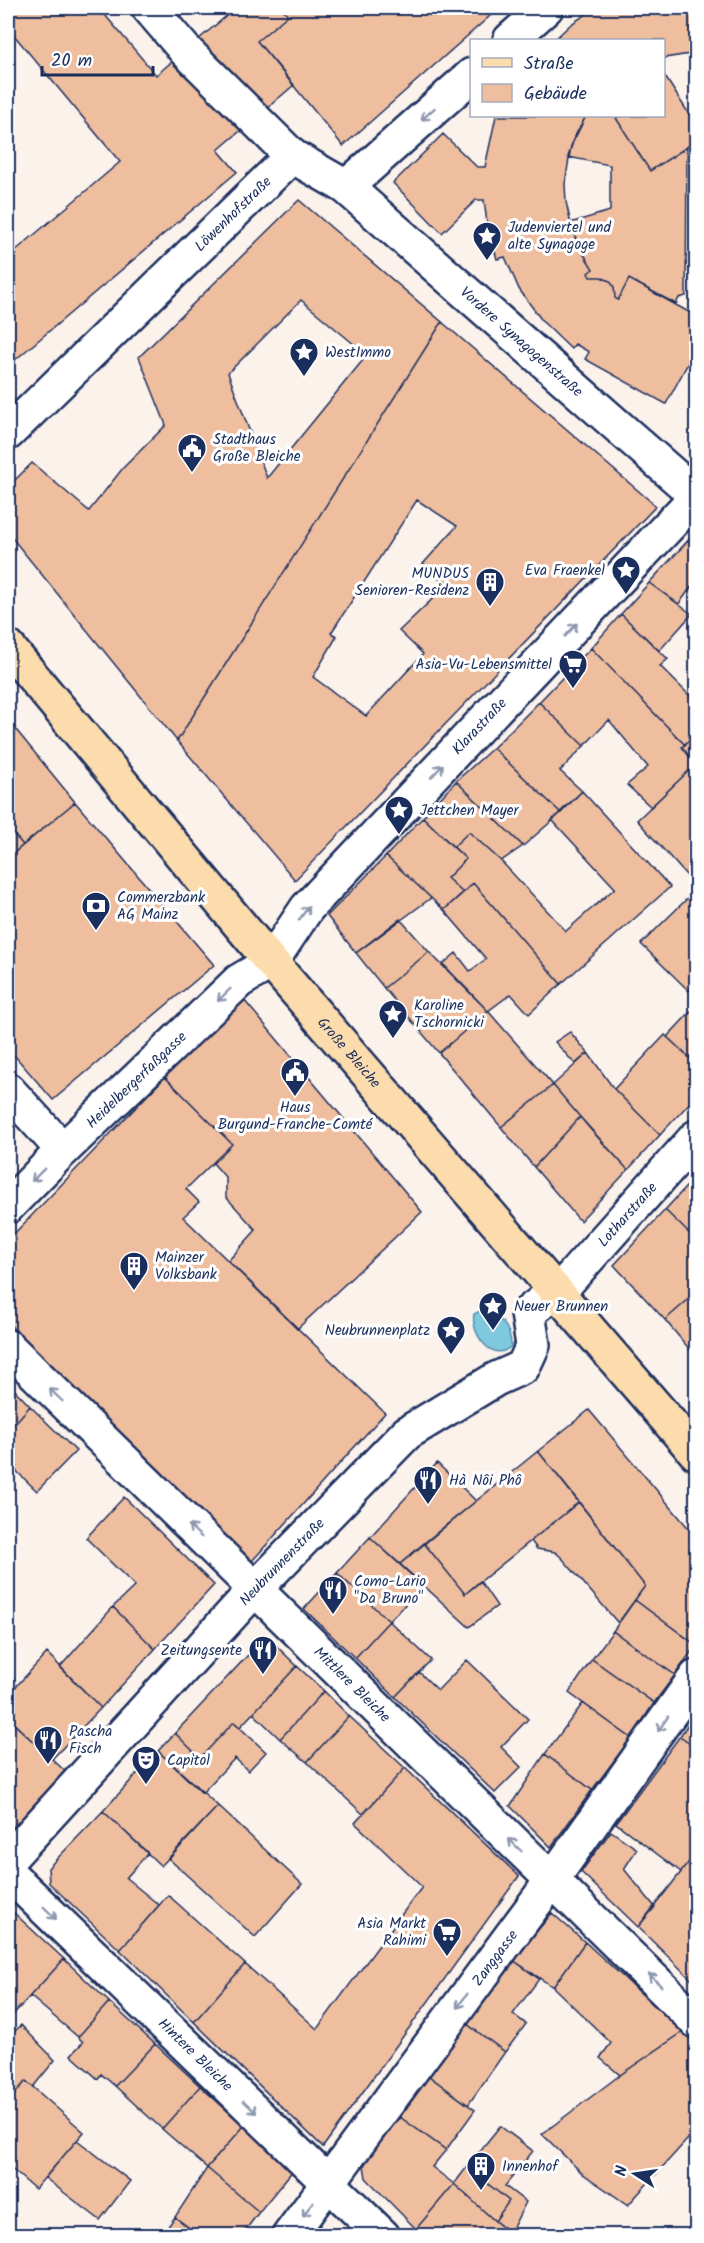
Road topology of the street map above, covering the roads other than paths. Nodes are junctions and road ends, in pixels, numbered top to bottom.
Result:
1 (149, 8) edge
2 (546, 8) edge
3 (511, 39) edge
4 (470, 76) edge
5 (292, 156) junction
6 (346, 187) junction
7 (8, 433) edge
8 (696, 496) edge
9 (8, 647) edge
10 (271, 962) junction
11 (8, 1090) edge
12 (696, 1137) edge
13 (63, 1150) junction
14 (8, 1206) edge
15 (556, 1290) junction
16 (8, 1347) edge
17 (696, 1453) edge
18 (254, 1590) junction
19 (696, 1677) edge
20 (8, 1860) edge
21 (8, 1873) edge
22 (551, 1880) junction
23 (696, 2021) edge
24 (328, 2182) junction
25 (289, 2235) edge
26 (383, 2235) edge

1 - 5 street
2 - 3 street
4 -> 6 street
5 - 6 street
5 - 7 street, Löwenhofstraße
6 - 8 street, Vordere Synagogenstraße
10 -> 8 street, Klarastraße
9 - 10 main road, Große Bleiche
10 -> 13 street, Heidelbergerfaßgasse
10 - 15 main road, Große Bleiche
11 - 13 street
12 - 15 street, Lotharstraße
13 -> 14 street, Heidelbergerfaßgasse
15 - 17 main road, Große Bleiche
15 - 18 street, Neubrunnenstraße
18 -> 16 street, Mittlere Bleiche
18 - 20 street, Neubrunnenstraße
22 -> 18 street, Mittlere Bleiche
19 -> 22 street, Zanggasse
21 -> 24 street, Hintere Bleiche
23 -> 22 street, Mittlere Bleiche
22 -> 24 street, Zanggasse
24 -> 25 street, Zanggasse
24 - 26 street, Hintere Bleiche

